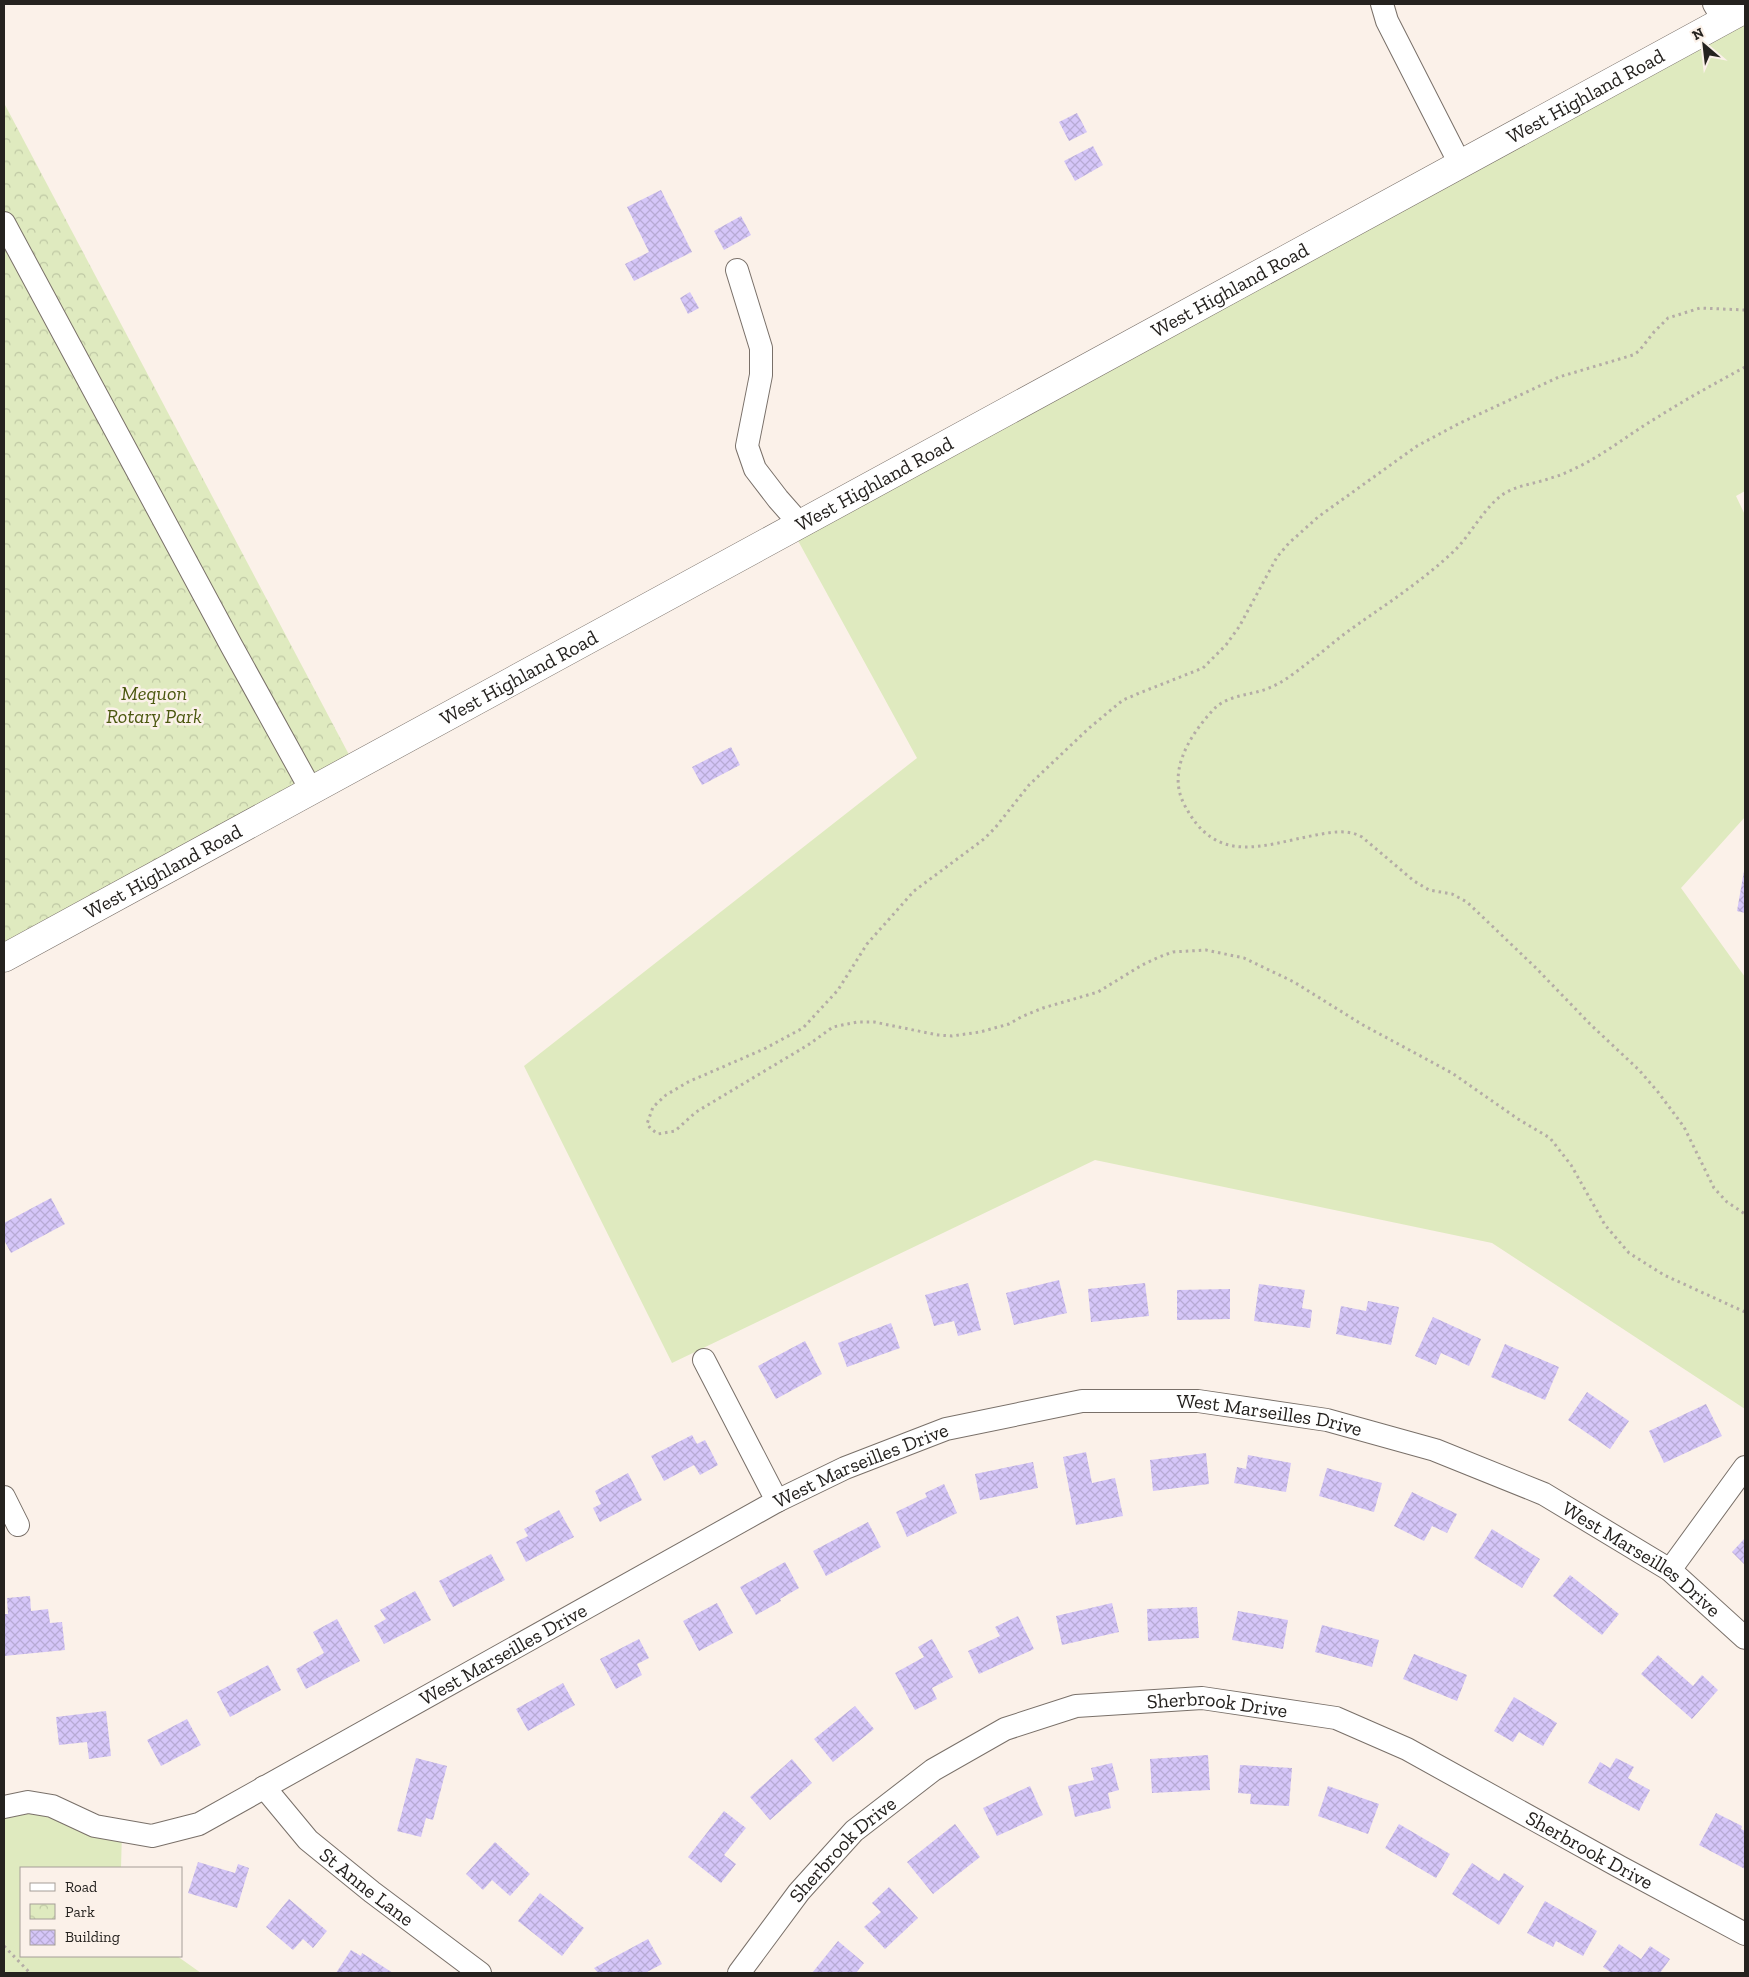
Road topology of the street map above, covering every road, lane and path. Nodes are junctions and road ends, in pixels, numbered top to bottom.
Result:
1 (1382, 4) edge
2 (1728, 11) edge
3 (1460, 164) junction
4 (4, 223) edge
5 (737, 270) dead end
6 (1745, 310) edge
7 (1745, 368) edge
8 (800, 524) junction
9 (311, 790) junction
10 (4, 958) edge
11 (1745, 1214) edge
12 (1745, 1312) edge
13 (704, 1360) dead end
14 (1745, 1467) edge
15 (4, 1497) edge
16 (777, 1501) junction
17 (18, 1525) dead end
18 (1670, 1570) junction
19 (1745, 1638) edge
20 (264, 1787) junction
21 (4, 1807) edge
22 (1745, 1934) edge
23 (4, 1946) edge
24 (30, 1973) edge
25 (480, 1973) edge
26 (738, 1973) edge

1 - 3 street
2 - 3 main road, West Highland Road
3 - 8 main road, West Highland Road
4 - 9 street
5 - 8 street
6 - 12 path
7 - 11 path
8 - 9 main road, West Highland Road
9 - 10 main road, West Highland Road
13 - 16 street
14 - 18 street
15 - 17 street
16 - 18 street, West Marseilles Drive
16 - 20 street, West Marseilles Drive
18 - 19 street, West Marseilles Drive
20 - 21 street, West Marseilles Drive
20 - 25 street, St Anne Lane
22 - 26 street, Sherbrook Drive
23 - 24 path

